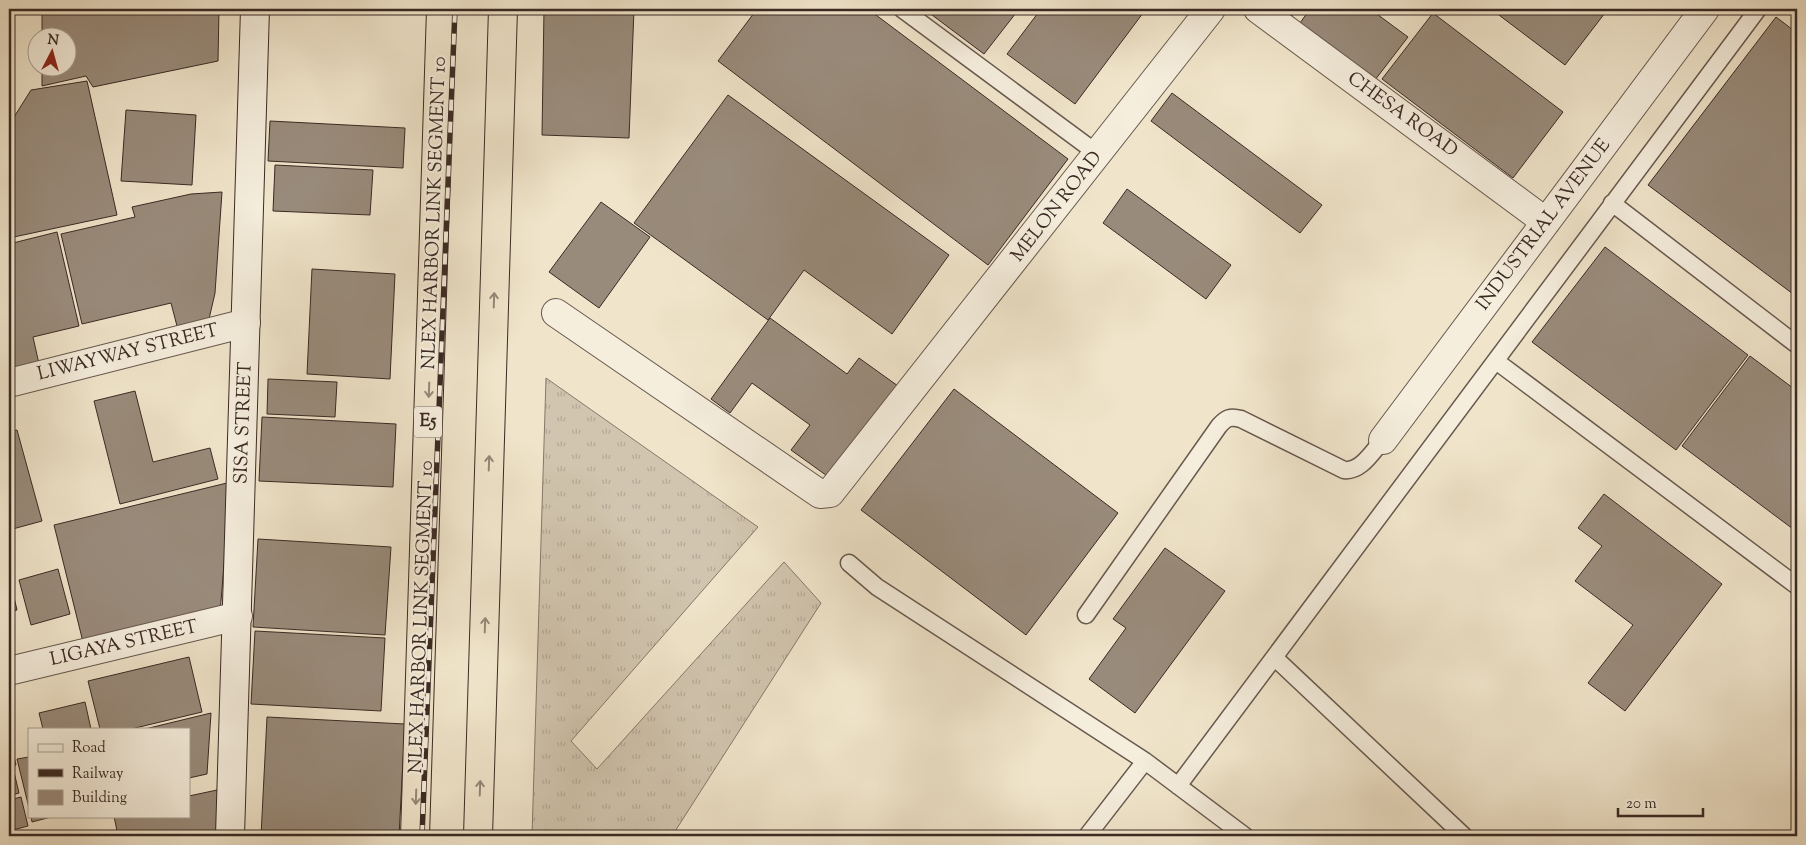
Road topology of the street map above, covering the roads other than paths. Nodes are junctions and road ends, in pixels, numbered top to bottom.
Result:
1 (255, 9) edge
2 (441, 9) edge
3 (503, 9) edge
4 (902, 9) edge
5 (1211, 9) edge
6 (1258, 9) edge
7 (1705, 9) edge
8 (1758, 9) edge
9 (1098, 154) junction
10 (1612, 203) junction
11 (1546, 222) junction
12 (556, 313) dead end
13 (246, 323) junction
14 (1797, 344) edge
15 (1496, 360) junction
16 (9, 383) edge
17 (1383, 440) joint
18 (849, 563) dead end
19 (1797, 586) edge
20 (238, 616) junction
21 (1086, 616) dead end
22 (1275, 658) junction
23 (9, 671) edge
24 (1145, 761) junction
25 (1178, 786) junction
26 (230, 836) edge
27 (415, 836) edge
28 (478, 836) edge
29 (1087, 836) edge
30 (1245, 836) edge
31 (1464, 836) edge

1 - 13 street, SISA STREET
2 -> 27 highway, NLEX HARBOR LINK SEGMENT 10 / E5
28 -> 3 highway
4 - 9 lane
5 - 9 street, MELON ROAD
6 - 11 street, CHESA ROAD
7 - 11 street, INDUSTRIAL AVENUE
8 - 10 lane
9 - 12 street, MELON ROAD
10 - 14 lane
10 - 15 lane
11 - 17 street, INDUSTRIAL AVENUE
13 - 16 street, LIWAYWAY STREET
13 - 20 street, SISA STREET
15 - 19 lane
15 - 22 lane
17 - 21 lane
18 - 24 lane
20 - 23 street, LIGAYA STREET
20 - 26 street, SISA STREET
22 - 25 lane
22 - 31 lane
24 - 25 lane
24 - 29 lane
25 - 30 lane

